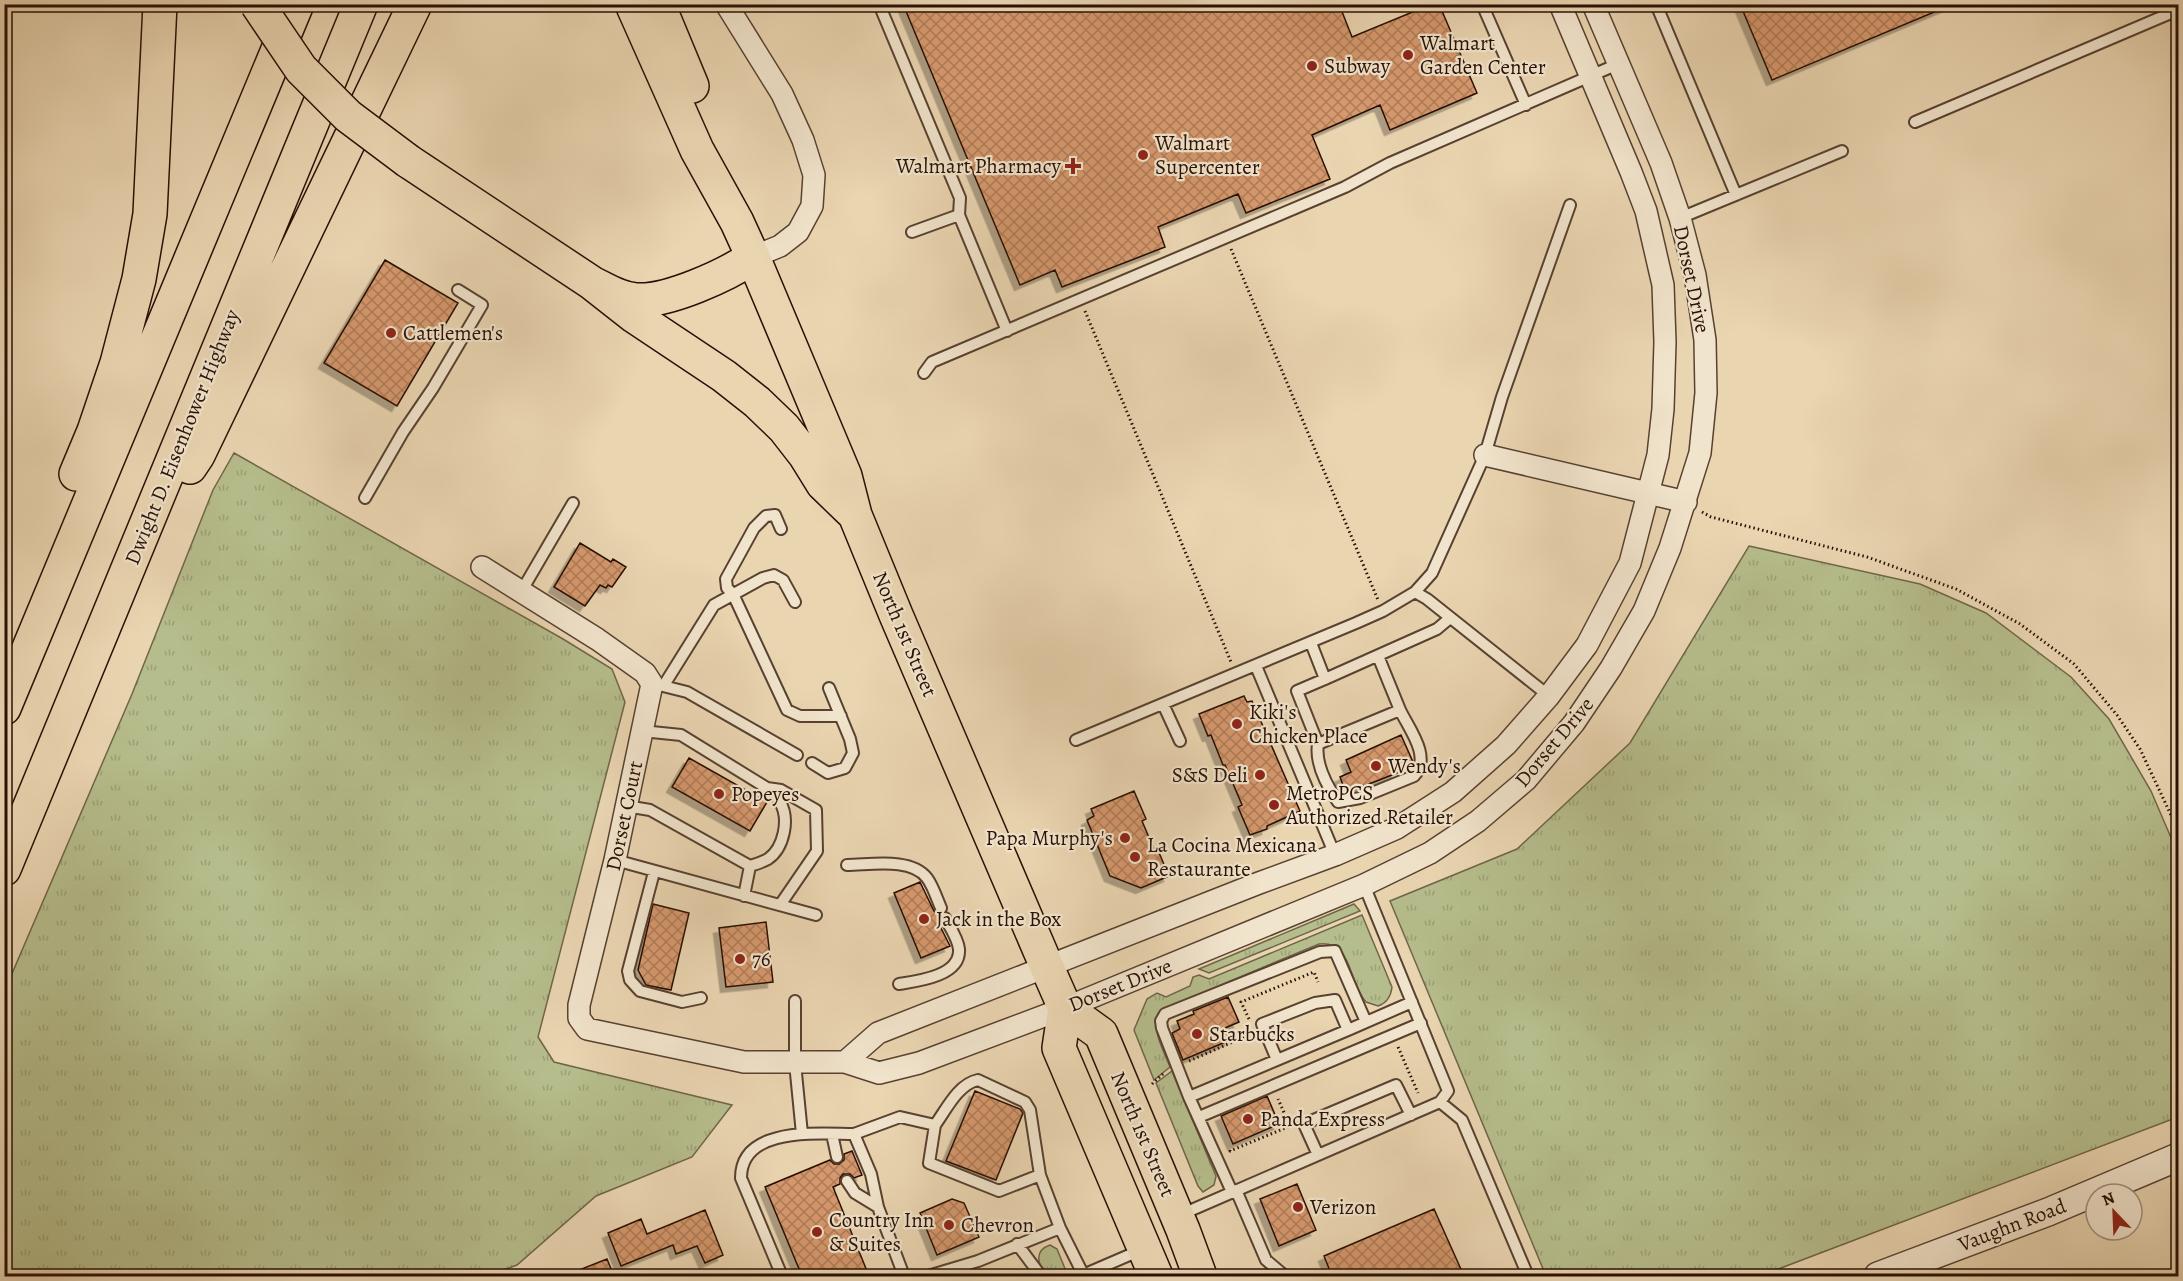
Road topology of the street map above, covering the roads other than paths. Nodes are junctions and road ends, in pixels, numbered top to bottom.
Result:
1 (160, 4) edge
2 (257, 4) edge
3 (278, 4) edge
4 (297, 4) edge
5 (361, 4) edge
6 (415, 4) edge
7 (632, 4) edge
8 (658, 4) edge
9 (726, 4) edge
10 (879, 4) edge
11 (1482, 4) edge
12 (1560, 4) edge
13 (1593, 4) edge
14 (1656, 4) edge
15 (2178, 10) edge
16 (1618, 64) junction
17 (1591, 76) junction
18 (266, 80) junction
19 (1526, 105) junction
20 (1915, 122) dead end
21 (1842, 151) dead end
22 (1736, 195) junction
23 (1569, 205) dead end
24 (959, 215) junction
25 (1680, 218) junction
26 (736, 222) junction
27 (912, 232) dead end
28 (753, 257) junction
29 (592, 283) junction
30 (458, 290) dead end
31 (1007, 330) junction
32 (924, 373) dead end
33 (1485, 455) junction
34 (1649, 493) junction
35 (365, 498) dead end
36 (1686, 502) junction
37 (573, 503) dead end
38 (855, 515) junction
39 (781, 530) dead end
40 (137, 545) junction
41 (482, 567) dead end
42 (521, 592) junction
43 (1415, 592) junction
44 (733, 594) junction
45 (795, 602) dead end
46 (1450, 618) junction
47 (30, 643) junction
48 (1311, 643) junction
49 (1378, 656) junction
50 (1256, 666) junction
51 (1325, 679) junction
52 (658, 685) junction
53 (829, 688) dead end
54 (1549, 696) junction
55 (1163, 704) junction
56 (4, 708) edge
57 (1400, 710) junction
58 (841, 716) junction
59 (642, 730) junction
60 (1076, 740) dead end
61 (1180, 741) dead end
62 (1318, 744) junction
63 (797, 755) dead end
64 (812, 764) dead end
65 (767, 788) junction
66 (626, 806) junction
67 (1335, 855) junction
68 (615, 861) junction
69 (847, 865) dead end
70 (750, 866) junction
71 (4, 869) edge
72 (654, 872) junction
73 (1364, 885) junction
74 (744, 896) junction
75 (780, 905) junction
76 (816, 915) dead end
77 (1047, 967) junction
78 (899, 984) dead end
79 (701, 998) dead end
80 (795, 1000) dead end
81 (1412, 1002) junction
82 (1065, 1008) junction
83 (579, 1018) joint
84 (1366, 1022) junction
85 (1421, 1023) junction
86 (1348, 1030) junction
87 (1277, 1060) junction
88 (845, 1062) junction
89 (795, 1063) junction
90 (1189, 1097) junction
91 (1440, 1102) junction
92 (1411, 1115) junction
93 (1199, 1117) junction
94 (935, 1125) junction
95 (802, 1134) junction
96 (832, 1134) junction
97 (854, 1134) junction
98 (1318, 1155) junction
99 (837, 1157) dead end
100 (2178, 1157) edge
101 (1040, 1175) junction
102 (847, 1181) dead end
103 (1234, 1191) junction
104 (878, 1207) junction
105 (1177, 1216) junction
106 (1059, 1228) junction
107 (1017, 1244) junction
108 (1149, 1267) edge
109 (950, 1273) edge
110 (782, 1276) edge
111 (904, 1276) edge
112 (928, 1276) edge
113 (1041, 1276) edge
114 (1084, 1276) edge
115 (1200, 1276) edge
116 (1285, 1276) edge
117 (1528, 1276) edge
118 (1878, 1276) edge

1 - 47 main road
2 - 29 main road, bridge
3 - 18 main road
4 - 18 main road
5 - 40 main road, Dwight D. Eisenhower Highway
6 - 40 main road
7 - 26 main road
8 - 26 main road
9 - 28 street
10 - 24 lane
11 - 19 lane
12 - 17 street, Dorset Drive
13 - 16 street, Dorset Drive
14 - 22 lane
15 - 20 lane
16 - 17 lane
16 - 25 street, Dorset Drive
17 - 19 lane
17 - 34 street, Dorset Drive
18 - 47 main road
19 - 31 lane
21 - 22 lane
22 - 25 lane
23 - 33 lane
24 - 27 lane
24 - 31 lane
25 - 36 street, Dorset Drive
26 - 28 main road, North 1st Street
28 - 29 main road
28 - 38 main road, North 1st Street
29 - 38 main road
30 - 35 lane
31 - 32 lane
33 - 34 street
33 - 43 lane
34 - 36 street
34 - 54 street, Dorset Drive
36 - 73 street, Dorset Drive
37 - 42 lane
38 - 77 main road, North 1st Street
39 - 44 lane
40 - 71 main road, Dwight D. Eisenhower Highway
41 - 42 street
42 - 52 street
43 - 46 lane
43 - 48 lane
44 - 45 lane
44 - 52 lane
44 - 58 lane
46 - 49 lane
46 - 54 lane
47 - 56 main road
48 - 50 lane
48 - 51 lane
49 - 51 lane
49 - 57 lane
50 - 55 lane
50 - 67 lane
51 - 62 lane
52 - 59 street, Dorset Court
52 - 63 lane
53 - 58 lane
54 - 67 street, Dorset Drive
55 - 60 lane
55 - 61 lane
57 - 62 lane
57 - 62 lane
58 - 64 lane
59 - 65 lane
59 - 66 street, Dorset Court
65 - 70 lane
65 - 75 lane
66 - 68 street, Dorset Court
66 - 70 lane
67 - 77 street, Dorset Drive
68 - 72 lane
68 - 83 street, Dorset Court
69 - 78 lane
70 - 74 lane
72 - 74 lane
72 - 79 lane
73 - 81 lane
73 - 82 street, Dorset Drive
74 - 75 lane
75 - 76 lane
77 - 82 main road, North 1st Street
77 - 88 street, Dorset Drive
80 - 89 lane
81 - 84 lane
81 - 85 lane
82 - 88 street, Dorset Drive
82 - 105 main road, North 1st Street
82 - 108 main road, North 1st Street
83 - 89 street, Dorset Drive
84 - 86 lane
84 - 90 lane
85 - 91 lane
85 - 93 lane
86 - 87 lane
86 - 87 lane
87 - 90 lane
88 - 89 street, Dorset Drive
89 - 95 lane
90 - 93 lane
91 - 92 lane
91 - 117 lane
92 - 98 lane
92 - 98 lane
93 - 103 lane
94 - 97 lane
94 - 101 lane
94 - 101 lane
95 - 96 lane
95 - 110 lane
96 - 97 lane
96 - 99 lane
97 - 104 lane
98 - 103 lane
100 - 118 street, Vaughn Road
101 - 106 lane
102 - 104 lane
103 - 105 lane
103 - 116 lane
104 - 111 lane
105 - 115 main road, North 1st Street
106 - 107 lane
106 - 114 lane
107 - 109 lane
107 - 113 lane
108 - 114 lane
109 - 112 lane

